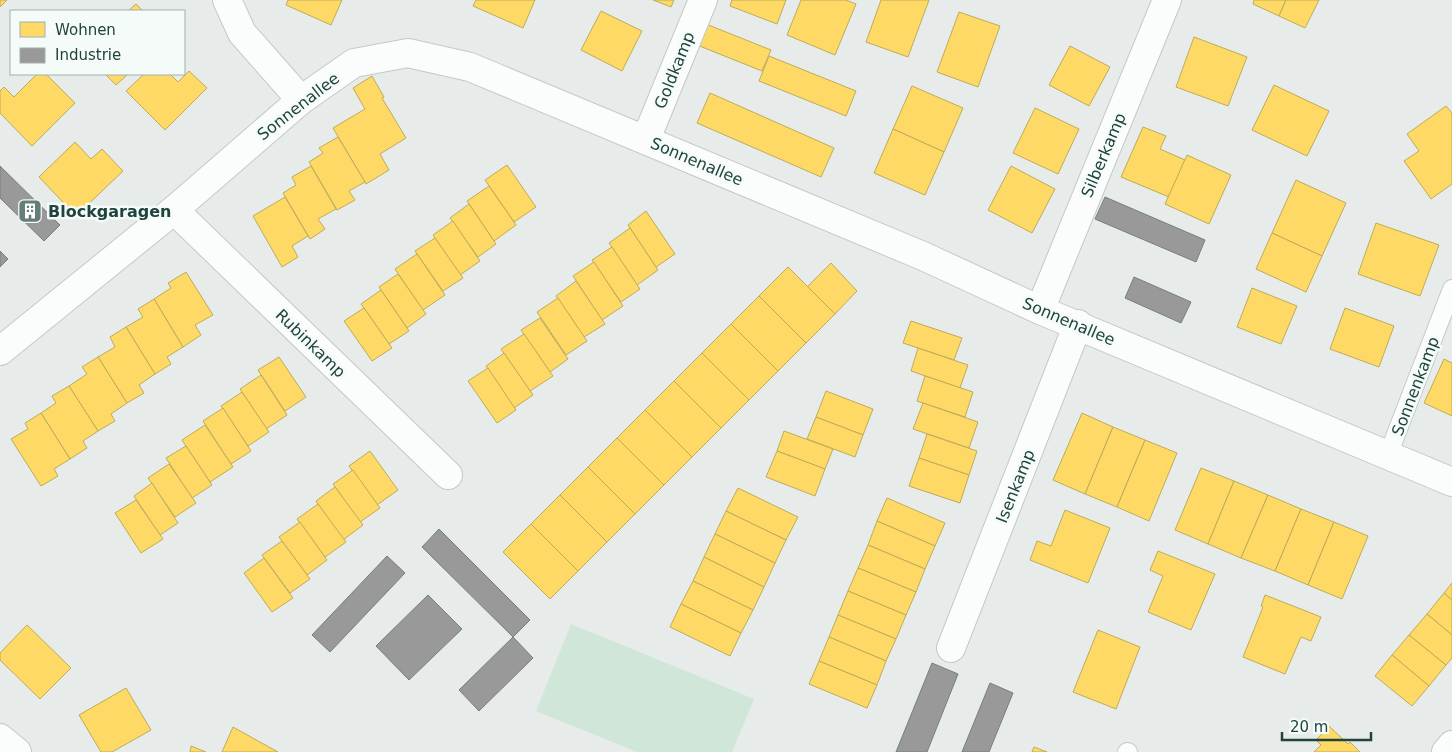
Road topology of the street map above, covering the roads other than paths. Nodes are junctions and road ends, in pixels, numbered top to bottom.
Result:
1 (227, 0) edge
2 (703, 0) edge
3 (1167, 0) edge
4 (301, 100) junction
5 (646, 139) junction
6 (174, 210) junction
7 (1452, 289) edge
8 (1040, 310) junction
9 (1078, 324) junction
10 (2, 344) edge
11 (1388, 455) junction
12 (448, 476) dead end
13 (1452, 482) edge
14 (951, 648) dead end
15 (0, 738) edge
16 (1452, 745) edge
17 (17, 752) edge
18 (1446, 752) edge

1 - 4 street
2 - 5 street, Goldkamp
3 - 8 street, Silberkamp
4 - 5 street, Sonnenallee
4 - 6 street, Sonnenallee
5 - 8 street, Sonnenallee
6 - 10 street, Sonnenallee
6 - 12 street, Rubinkamp
7 - 11 lane, Sonnenkamp
8 - 9 street, Sonnenallee
9 - 11 street, Sonnenallee
9 - 14 street, Isenkamp
11 - 13 street, Sonnenallee
15 - 17 street
16 - 18 street

